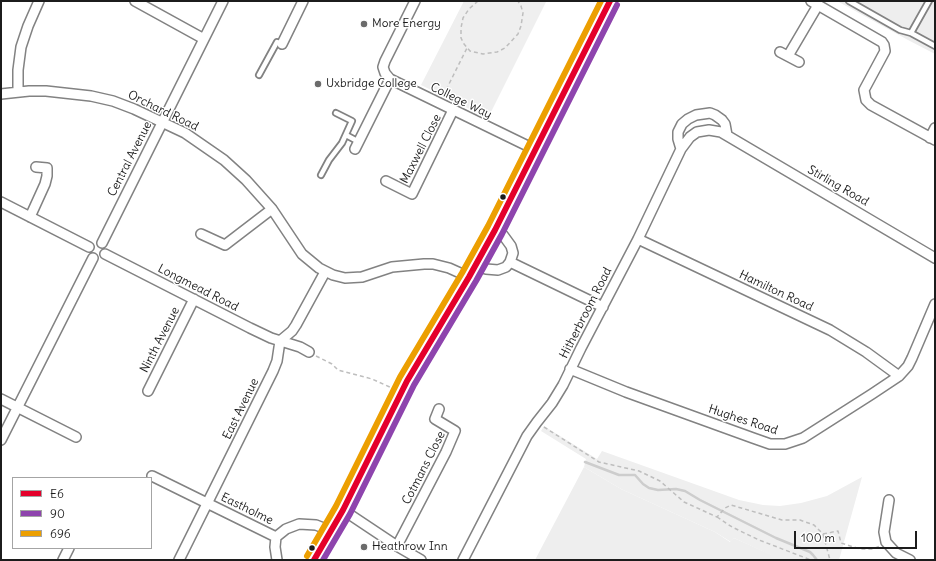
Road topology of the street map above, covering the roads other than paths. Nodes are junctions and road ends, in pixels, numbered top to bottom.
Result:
1 (39, 1) edge
2 (135, 1) edge
3 (223, 1) edge
4 (303, 1) edge
5 (414, 1) edge
6 (610, 1) edge
7 (849, 1) edge
8 (929, 1) edge
9 (815, 3) edge
10 (911, 33) junction
11 (204, 39) junction
12 (282, 44) joint
13 (935, 46) edge
14 (780, 52) dead end
15 (788, 56) junction
16 (799, 62) dead end
17 (259, 75) dead end
18 (390, 79) junction
19 (18, 92) junction
20 (1, 94) edge
21 (453, 110) junction
22 (336, 113) dead end
23 (162, 122) junction
24 (935, 128) edge
25 (346, 135) junction
26 (727, 135) junction
27 (933, 139) edge
28 (357, 146) joint
29 (681, 149) junction
30 (536, 150) junction
31 (36, 167) dead end
32 (321, 175) dead end
33 (386, 180) dead end
34 (2, 205) edge
35 (272, 209) junction
36 (30, 217) junction
37 (495, 230) junction
38 (201, 234) dead end
39 (638, 239) junction
40 (102, 243) junction
41 (89, 247) junction
42 (105, 254) junction
43 (93, 258) junction
44 (935, 258) edge
45 (510, 262) junction
46 (475, 266) junction
47 (325, 272) junction
48 (469, 277) junction
49 (194, 299) junction
50 (935, 304) edge
51 (603, 307) junction
52 (280, 341) junction
53 (309, 352) road end
54 (570, 369) junction
55 (899, 376) junction
56 (148, 391) dead end
57 (1, 399) edge
58 (17, 407) junction
59 (439, 409) dead end
60 (76, 437) dead end
61 (1, 440) edge
62 (152, 476) dead end
63 (889, 500) dead end
64 (208, 503) junction
65 (344, 510) junction
66 (331, 531) junction
67 (276, 537) junction
68 (397, 546) junction
69 (68, 549) edge
70 (63, 560) edge
71 (179, 560) edge
72 (277, 560) edge
73 (314, 560) edge
74 (421, 560) edge
75 (463, 560) edge
76 (910, 560) edge

1 - 19 street
2 - 11 street
3 - 11 street, Central Avenue
4 - 12 street
5 - 18 street
6 - 30 street
7 - 10 lane
8 - 10 lane
9 - 15 street
9 - 27 street
10 - 13 lane
11 - 23 street, Central Avenue
12 - 17 lane
14 - 15 street
15 - 16 street
18 - 21 street, College Way
18 - 28 street
19 - 20 street, Orchard Road
19 - 23 street, Orchard Road
21 - 30 street, College Way
21 - 33 street, Maxwell Close
22 - 25 lane
23 - 35 street, Orchard Road
23 - 40 street, Central Avenue
24 - 27 street
25 - 28 lane
25 - 32 lane
26 - 29 street, Stirling Road
26 - 29 street, Hitherbroom Road
26 - 44 street, Stirling Road
29 - 39 street, Hitherbroom Road
30 - 37 street
31 - 36 street
34 - 36 street
35 - 38 street
35 - 47 street, Orchard Road
36 - 41 street
37 - 45 street
37 - 46 street
39 - 51 street, Hitherbroom Road
39 - 55 street, Hamilton Road
40 - 41 street
40 - 42 street
41 - 43 street
42 - 43 street
42 - 49 street, Longmead Road
43 - 58 street
45 - 46 street
45 - 51 street
46 - 48 street
47 - 48 street, Orchard Road
47 - 52 street
48 - 65 street
49 - 52 street, Longmead Road
49 - 56 street, Ninth Avenue
50 - 55 street, Hughes Road
51 - 54 street, Hitherbroom Road
52 - 53 street, Longmead Road
52 - 64 street, East Avenue
54 - 55 street, Hughes Road
54 - 75 street, Hitherbroom Road
57 - 58 street
58 - 60 street
58 - 61 street
59 - 68 street, Cotmans Close
62 - 64 street, Eastholme
63 - 76 street
64 - 67 street, Eastholme
64 - 71 street, East Avenue
65 - 66 street
65 - 68 street
66 - 67 street, Eastholme
66 - 73 street
67 - 72 street, Eastholme
68 - 74 street
69 - 70 street

